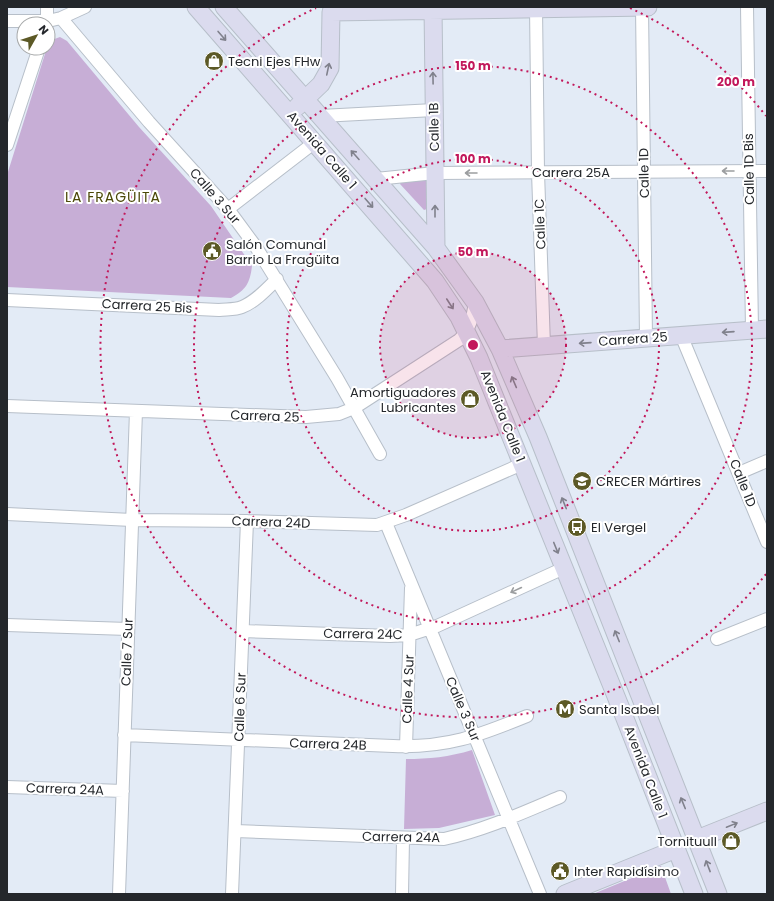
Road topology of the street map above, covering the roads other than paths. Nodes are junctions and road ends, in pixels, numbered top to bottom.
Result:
1 (84, 7) edge
2 (196, 7) edge
3 (642, 7) edge
4 (648, 7) edge
5 (747, 7) edge
6 (226, 8) edge
7 (536, 8) edge
8 (433, 9) edge
9 (331, 10) edge
10 (61, 18) junction
11 (56, 20) edge
12 (36, 56) edge
13 (306, 99) junction
14 (434, 110) junction
15 (290, 113) junction
16 (321, 116) junction
17 (8, 138) edge
18 (315, 142) junction
19 (749, 171) junction
20 (767, 171) edge
21 (538, 172) junction
22 (644, 172) junction
23 (435, 173) junction
24 (376, 179) junction
25 (228, 209) junction
26 (436, 248) junction
27 (277, 279) junction
28 (7, 300) edge
29 (475, 302) junction
30 (759, 330) edge
31 (466, 331) junction
32 (682, 335) junction
33 (646, 338) junction
34 (544, 346) junction
35 (500, 349) junction
36 (7, 406) edge
37 (354, 408) junction
38 (136, 411) junction
39 (380, 454) dead end
40 (767, 461) edge
41 (522, 464) junction
42 (739, 473) junction
43 (7, 514) edge
44 (132, 520) junction
45 (247, 521) junction
46 (386, 523) junction
47 (767, 542) edge
48 (564, 568) junction
49 (411, 584) junction
50 (767, 619) edge
51 (7, 625) edge
52 (128, 629) junction
53 (429, 629) junction
54 (243, 631) junction
55 (409, 635) junction
56 (717, 639) dead end
57 (527, 716) dead end
58 (124, 736) junction
59 (474, 737) junction
60 (238, 740) junction
61 (406, 747) junction
62 (7, 788) edge
63 (123, 791) junction
64 (560, 797) dead end
65 (767, 811) edge
66 (508, 818) junction
67 (235, 831) junction
68 (403, 838) junction
69 (697, 839) junction
70 (676, 849) junction
71 (719, 891) edge
72 (119, 894) edge
73 (232, 894) edge
74 (402, 894) edge
75 (540, 894) edge
76 (565, 894) edge
77 (694, 894) edge

1 - 10 street
2 -> 15 main road, Avenida Calle 1
3 - 4 main road
3 - 7 main road
3 - 22 street, Calle 1D
5 - 19 street, Calle 1D Bis
6 - 13 main road, Avenida Calle 1
7 - 8 main road
7 - 21 street, Calle 1C
8 - 9 main road
14 -> 8 main road, Calle 1B
13 -> 9 main road
10 - 11 street
10 - 25 street, Calle 3 Sur
12 - 17 street
13 - 15 main road
13 - 16 main road, Avenida Calle 1
14 - 16 street
14 - 23 main road, Calle 1B
15 - 18 main road, Avenida Calle 1
24 -> 16 main road, Avenida Calle 1
18 - 25 street
18 -> 31 main road, Avenida Calle 1
19 - 20 street, Carrera 25A
19 -> 22 street, Carrera 25A
19 - 30 street, Calle 1D Bis
21 - 22 street, Carrera 25A
21 -> 23 street, Carrera 25A
21 - 34 street, Calle 1C
22 - 33 street, Calle 1D
23 - 24 street, Carrera 25A
26 -> 23 main road, Calle 1B
24 - 26 main road, Avenida Calle 1
25 - 27 street, Calle 3 Sur
26 - 29 main road, Avenida Calle 1
27 - 28 street, Carrera 25 Bis
27 - 37 street, Calle 3 Sur
29 - 31 street, Carrera 25
29 - 35 main road, Avenida Calle 1
30 -> 32 main road, Carrera 25
31 - 37 street, Carrera 25
31 - 41 main road, Avenida Calle 1
32 - 33 main road, Carrera 25
32 - 42 street, Calle 1D
33 -> 34 main road, Carrera 25
34 - 35 main road, Carrera 25
69 -> 35 main road, Avenida Calle 1
36 - 38 street, Carrera 25
37 - 38 street, Carrera 25
37 - 39 street, Calle 3 Sur
38 - 44 street, Calle 7 Sur
40 - 42 street
41 - 46 street, Carrera 24D
41 -> 48 main road, Avenida Calle 1
42 - 47 street, Calle 1D
43 - 44 street, Carrera 24D
44 - 45 street, Carrera 24D
44 - 52 street, Calle 7 Sur
45 - 46 street, Carrera 24D
45 - 54 street, Calle 6 Sur
46 - 49 street, Calle 3 Sur
48 -> 53 street, Carrera 24C
48 - 70 main road, Avenida Calle 1
49 - 53 street, Calle 3 Sur
49 - 55 street, Calle 4 Sur
50 - 56 street
51 - 52 street
52 - 58 street, Calle 7 Sur
53 - 55 street, Carrera 24C
53 - 59 street, Calle 3 Sur
54 - 55 street, Carrera 24C
54 - 60 street, Calle 6 Sur
55 - 61 street, Calle 4 Sur
57 - 59 street, Carrera 24B
58 - 60 street, Carrera 24B
58 - 63 street, Calle 7 Sur
59 - 61 street, Carrera 24B
59 - 66 street, Calle 3 Sur
60 - 61 street, Carrera 24B
60 - 67 street, Calle 6 Sur
62 - 63 street, Carrera 24A
63 - 72 street, Calle 7 Sur
64 - 66 street, Carrera 24A
69 -> 65 main road
66 - 68 street, Carrera 24A
66 - 75 street, Calle 3 Sur
67 - 68 street, Carrera 24A
67 - 73 street, Calle 6 Sur
68 - 74 street
71 -> 69 main road, Avenida Calle 1
70 - 76 main road
70 - 77 main road, Avenida Calle 1

